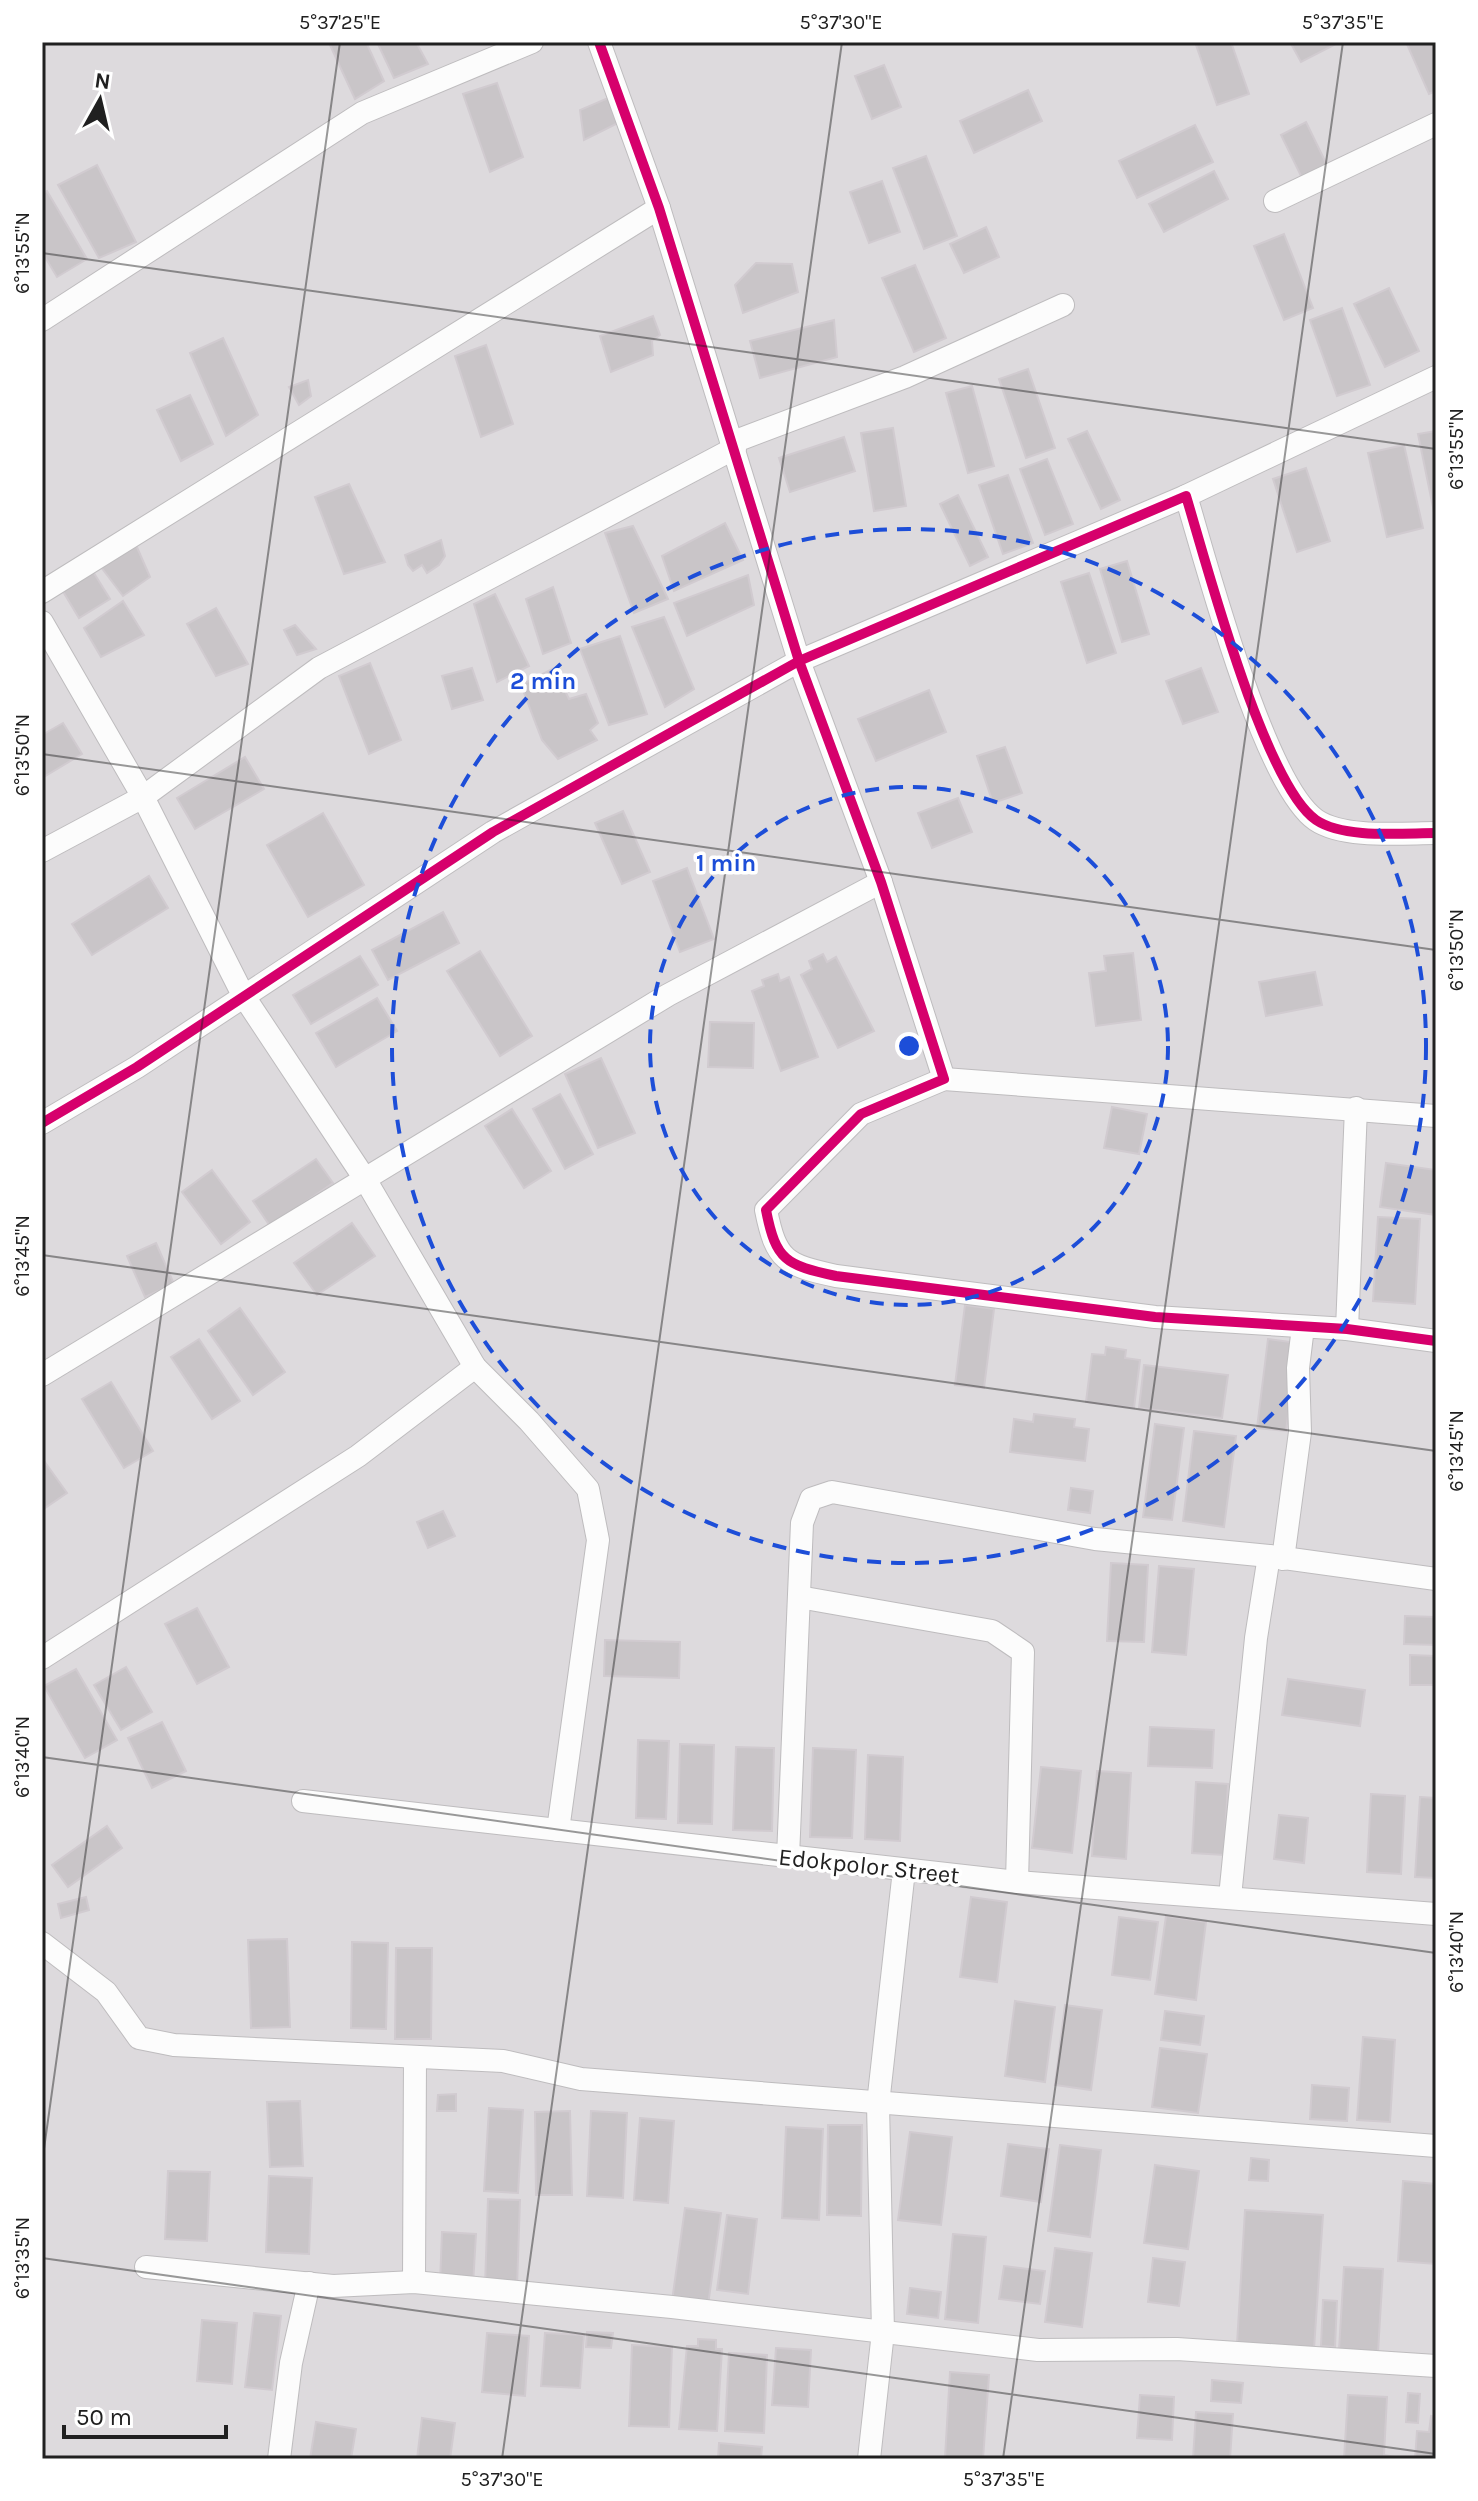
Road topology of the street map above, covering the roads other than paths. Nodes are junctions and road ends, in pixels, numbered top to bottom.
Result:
1 (532, 42) edge
2 (599, 42) edge
3 (1436, 124) edge
4 (1275, 201) dead end
5 (659, 208) junction
6 (1063, 305) dead end
7 (42, 320) edge
8 (1436, 377) edge
9 (734, 445) junction
10 (1186, 496) junction
11 (42, 592) edge
12 (42, 622) edge
13 (799, 661) junction
14 (143, 797) junction
15 (1436, 833) edge
16 (42, 851) edge
17 (881, 882) junction
18 (243, 995) junction
19 (944, 1079) junction
20 (1356, 1108) junction
21 (1436, 1116) edge
22 (42, 1123) edge
23 (365, 1179) junction
24 (1303, 1327) junction
25 (1347, 1329) junction
26 (1436, 1341) edge
27 (475, 1367) junction
28 (42, 1375) edge
29 (1276, 1557) junction
30 (1436, 1579) edge
31 (799, 1597) junction
32 (42, 1658) edge
33 (303, 1801) dead end
34 (558, 1830) junction
35 (788, 1857) junction
36 (904, 1870) junction
37 (1017, 1882) junction
38 (1230, 1897) junction
39 (1436, 1914) edge
40 (42, 1943) edge
41 (415, 2057) junction
42 (878, 2104) junction
43 (1436, 2146) edge
44 (146, 2267) dead end
45 (414, 2282) junction
46 (309, 2283) junction
47 (883, 2332) junction
48 (1436, 2366) edge
49 (279, 2459) edge
50 (869, 2459) edge

1 - 7 street
2 - 5 street
3 - 4 street
5 - 9 street
5 - 11 street
6 - 9 street
8 - 10 street
9 - 13 street
9 - 14 street
10 - 13 street
10 - 15 street
12 - 14 street
13 - 17 street
13 - 18 street
14 - 16 street
14 - 18 street
17 - 19 street
17 - 23 street
18 - 22 street
18 - 23 street
19 - 20 street
19 - 24 street
20 - 21 street
20 - 25 street
23 - 27 street
23 - 28 street
24 - 25 street
24 - 29 street
25 - 26 street
27 - 32 street
27 - 34 street
29 - 30 street
29 - 31 street
29 - 38 street
31 - 35 street
31 - 37 street
33 - 34 street, Edokpolor Street
34 - 35 street, Edokpolor Street
35 - 36 street, Edokpolor Street
36 - 37 street, Edokpolor Street
36 - 42 street
37 - 38 street, Edokpolor Street
38 - 39 street, Edokpolor Street
40 - 41 street
41 - 42 street
41 - 45 street
42 - 43 street
42 - 47 street
44 - 46 street
45 - 46 street
45 - 47 street
46 - 49 street
47 - 48 street
47 - 50 street

